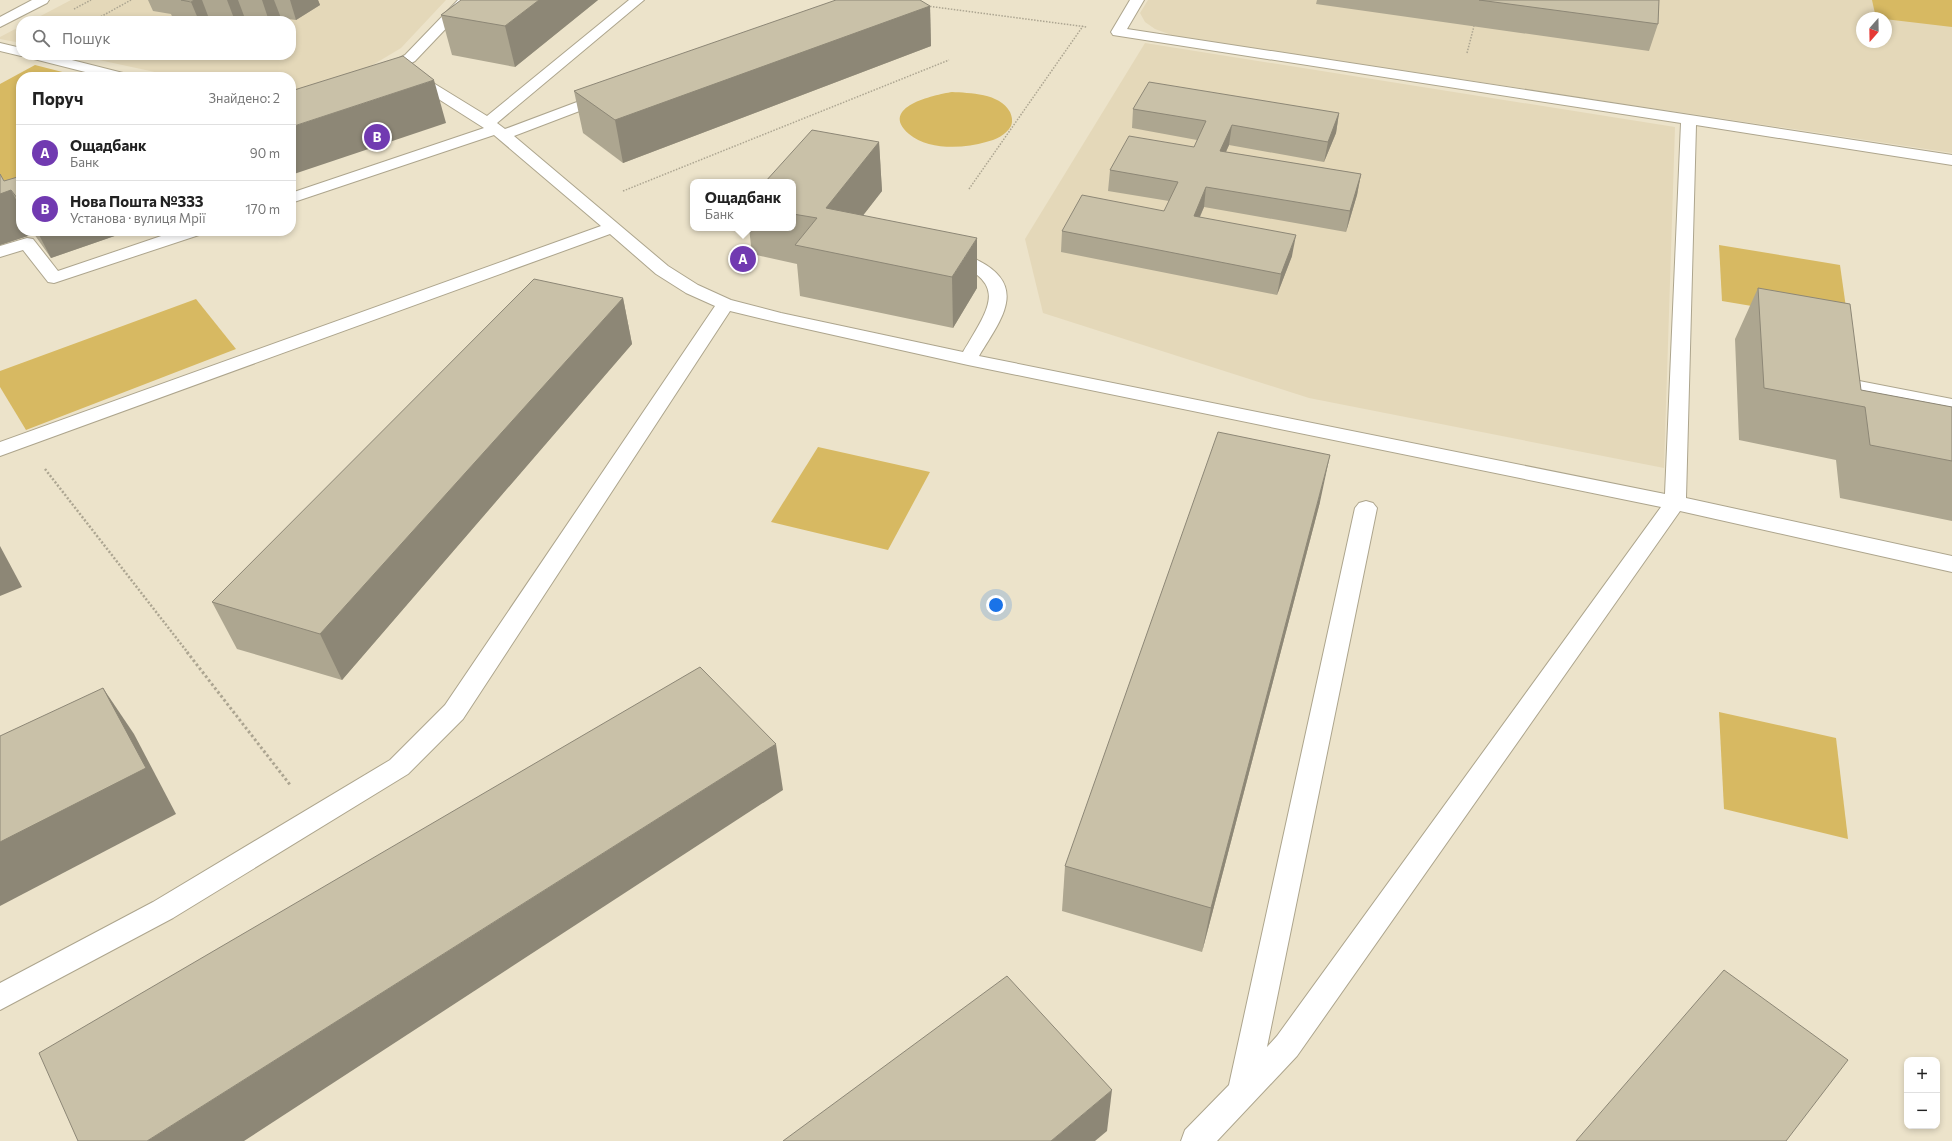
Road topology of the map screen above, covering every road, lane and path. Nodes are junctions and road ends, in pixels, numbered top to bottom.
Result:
1 (42, 0) edge
2 (131, 0) edge
3 (466, 0) edge
4 (637, 0) edge
5 (1137, 0) edge
6 (927, 6) edge
7 (102, 16) edge
8 (0, 23) edge
9 (1083, 26) junction
10 (1118, 32) junction
11 (0, 47) edge
12 (16, 51) edge
13 (55, 60) edge
14 (949, 60) dead end
15 (397, 67) junction
16 (102, 72) edge
17 (367, 80) edge
18 (622, 90) edge
19 (1689, 120) junction
20 (495, 129) junction
21 (1952, 160) edge
22 (969, 189) dead end
23 (296, 196) edge
24 (586, 206) junction
25 (612, 228) junction
26 (178, 236) edge
27 (937, 250) edge
28 (0, 252) edge
29 (725, 304) junction
30 (968, 359) junction
31 (1854, 386) edge
32 (1952, 405) edge
33 (23, 441) junction
34 (0, 449) edge
35 (1675, 503) junction
36 (1366, 508) dead end
37 (1952, 564) edge
38 (315, 818) junction
39 (0, 997) edge
40 (1243, 1090) junction
41 (1196, 1141) edge

1 - 8 street
2 - 7 path
3 - 15 street
4 - 20 street
5 - 10 street
6 - 9 path
9 - 10 path
9 - 22 path
10 - 19 street
11 - 12 street
13 - 16 street
14 - 24 path
15 - 17 street
15 - 20 street
18 - 20 street
19 - 21 street
19 - 35 street
20 - 23 street
20 - 24 street
24 - 25 street
25 - 29 street
25 - 33 street
26 - 28 street
27 - 30 street
29 - 30 street
29 - 38 street
30 - 35 street
31 - 32 street
33 - 34 street
33 - 38 path
35 - 37 street
35 - 40 street
36 - 40 street
38 - 39 street
40 - 41 street

